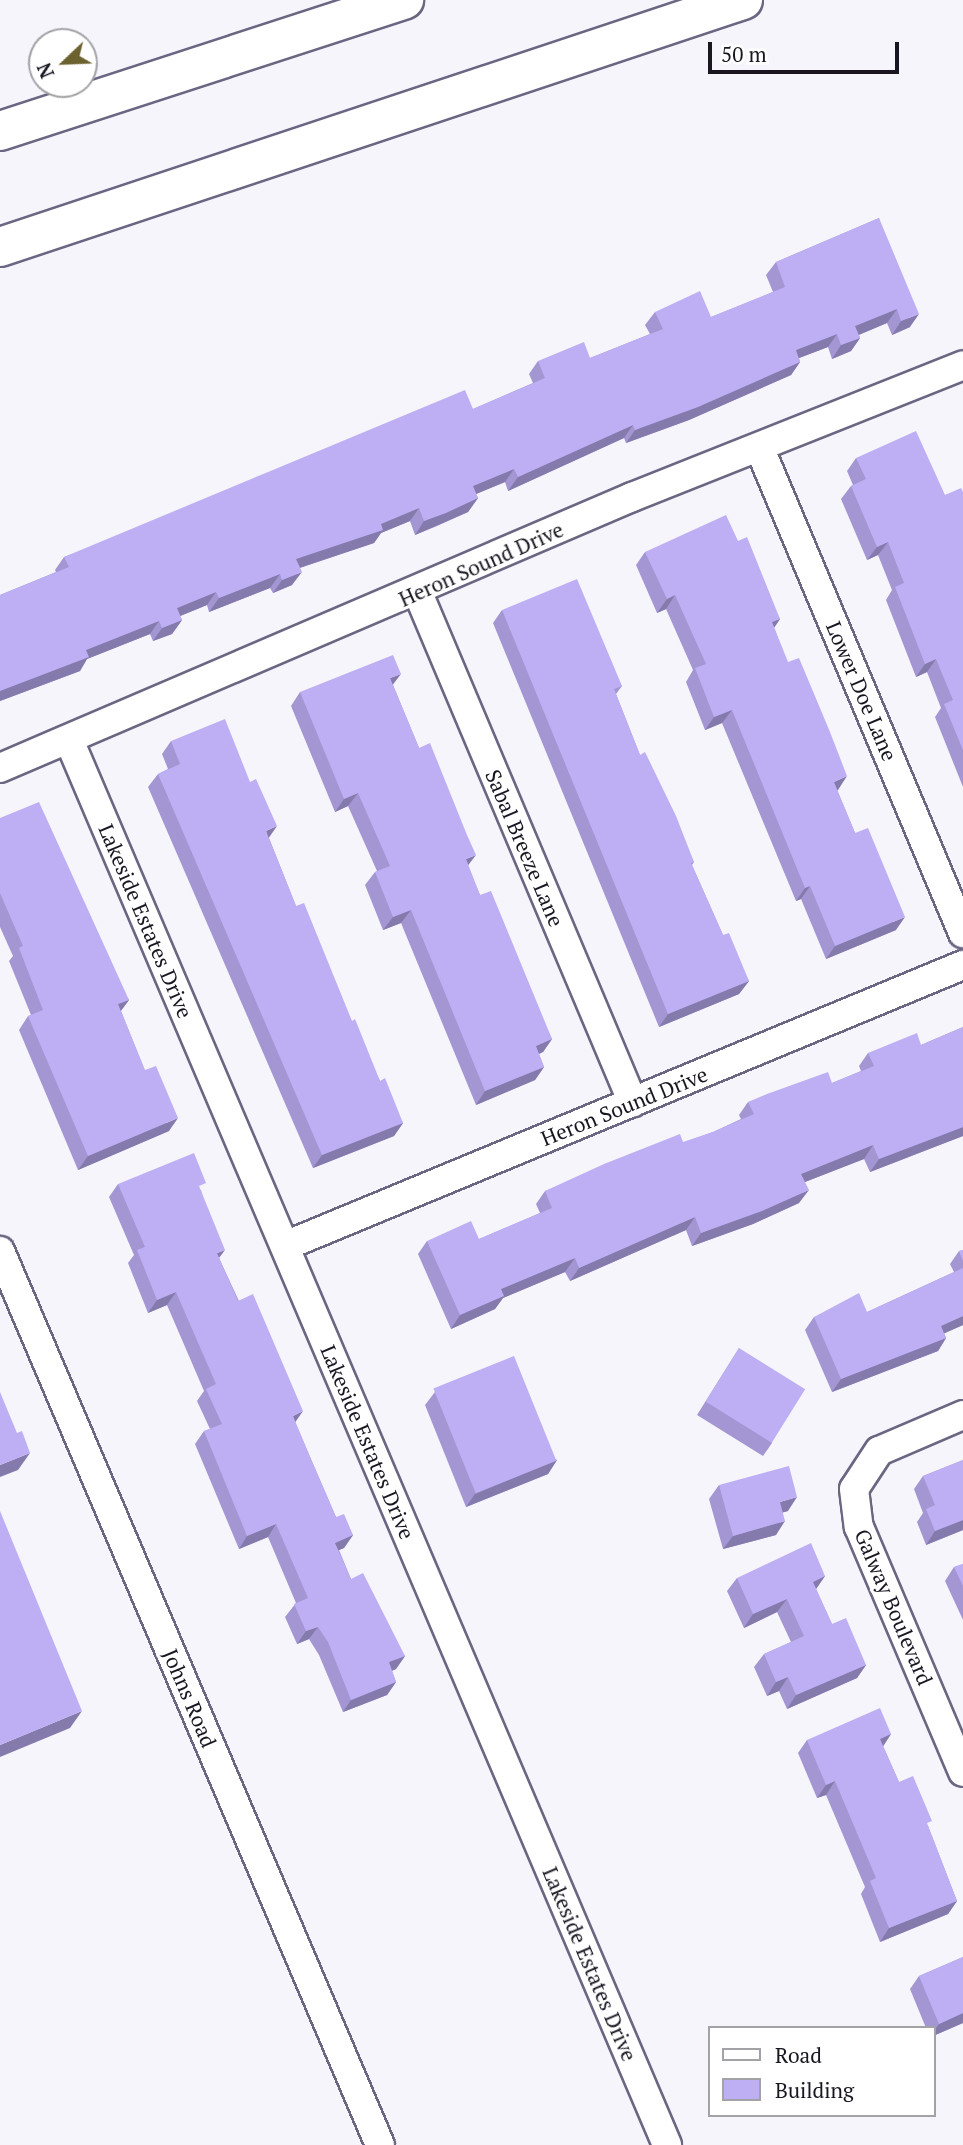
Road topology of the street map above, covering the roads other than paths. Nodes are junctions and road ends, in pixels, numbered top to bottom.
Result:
1 (404, 0) edge
2 (743, 0) edge
3 (0, 131) edge
4 (0, 247) edge
5 (963, 365) edge
6 (760, 449) junction
7 (418, 593) junction
8 (69, 740) junction
9 (0, 768) edge
10 (963, 933) edge
11 (963, 965) edge
12 (633, 1103) junction
13 (285, 1246) junction
14 (0, 1251) edge
15 (963, 1415) edge
16 (963, 1772) edge
17 (380, 2145) edge
18 (667, 2145) edge

1 - 3 highway
2 - 4 highway
5 - 6 street, Heron Sound Drive
6 - 7 street, Heron Sound Drive
6 - 10 street, Lower Doe Lane
7 - 8 street, Heron Sound Drive
7 - 12 street, Sabal Breeze Lane
8 - 9 street, Heron Sound Drive
8 - 13 street, Lakeside Estates Drive
11 - 12 street, Heron Sound Drive
12 - 13 street, Heron Sound Drive
13 - 18 street, Lakeside Estates Drive
14 - 17 street, Johns Road
15 - 16 street, Galway Boulevard

